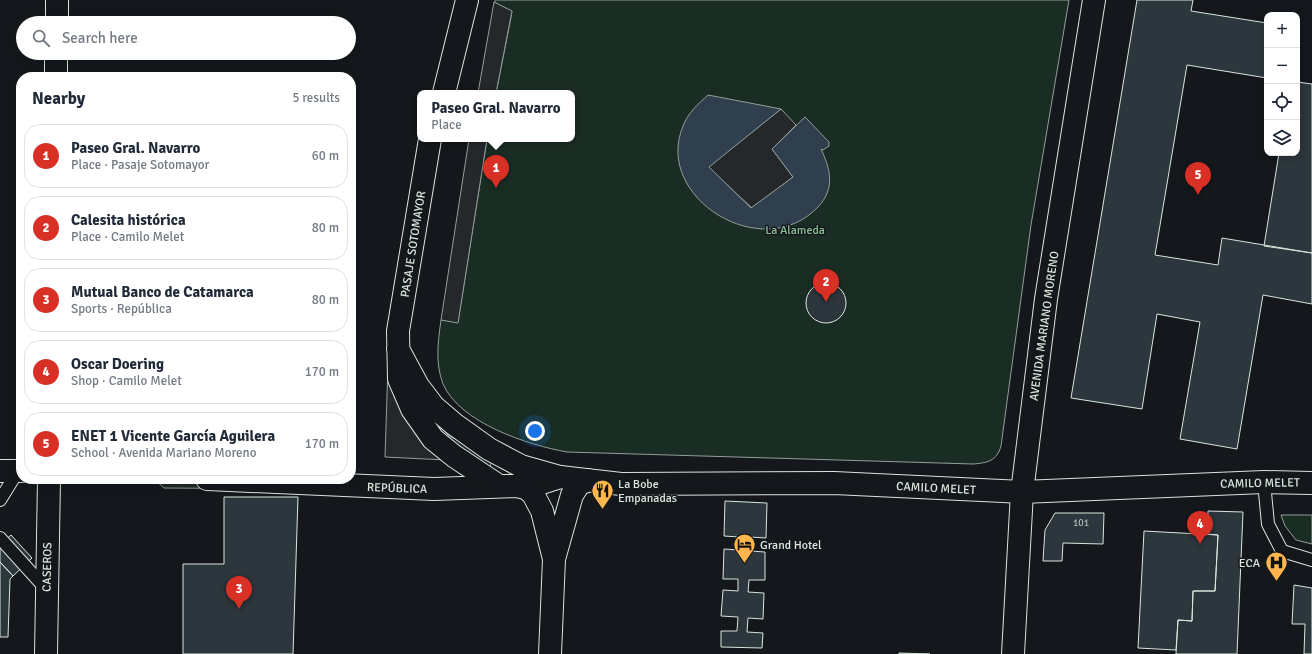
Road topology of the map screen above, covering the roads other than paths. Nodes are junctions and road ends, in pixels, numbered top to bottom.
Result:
1 (57, 0) edge
2 (467, 0) edge
3 (1094, 0) edge
4 (57, 16) edge
5 (56, 60) edge
6 (56, 72) edge
7 (445, 90) edge
8 (430, 142) edge
9 (398, 349) junction
10 (13, 471) edge
11 (560, 477) junction
12 (589, 480) junction
13 (1264, 482) junction
14 (1312, 483) edge
15 (49, 484) edge
16 (320, 484) edge
17 (499, 486) junction
18 (526, 488) junction
19 (1022, 492) junction
20 (0, 500) edge
21 (0, 538) edge
22 (554, 559) junction
23 (1312, 560) edge
24 (47, 590) junction
25 (46, 654) edge
26 (550, 654) edge
27 (1013, 654) edge

1 - 4 main road
2 - 7 main road
3 - 19 main road, AVENIDA MARIANO MORENO
5 - 6 main road
8 - 9 main road, PASAJE SOTOMAYOR
9 - 11 main road
9 - 17 main road, PASAJE SOTOMAYOR
10 - 20 lane
11 - 12 main road, CAMILO MELET
11 - 18 main road, REPÚBLICA
12 - 19 main road, CAMILO MELET
12 - 22 main road
13 - 14 main road, CAMILO MELET
13 - 19 main road, CAMILO MELET
13 - 23 lane
15 - 24 main road, CASEROS
16 - 17 main road, REPÚBLICA
17 - 18 main road, REPÚBLICA
18 - 22 main road
19 - 27 main road, AVENIDA MARIANO MORENO
21 - 24 lane
22 - 26 main road
24 - 25 main road, CASEROS

